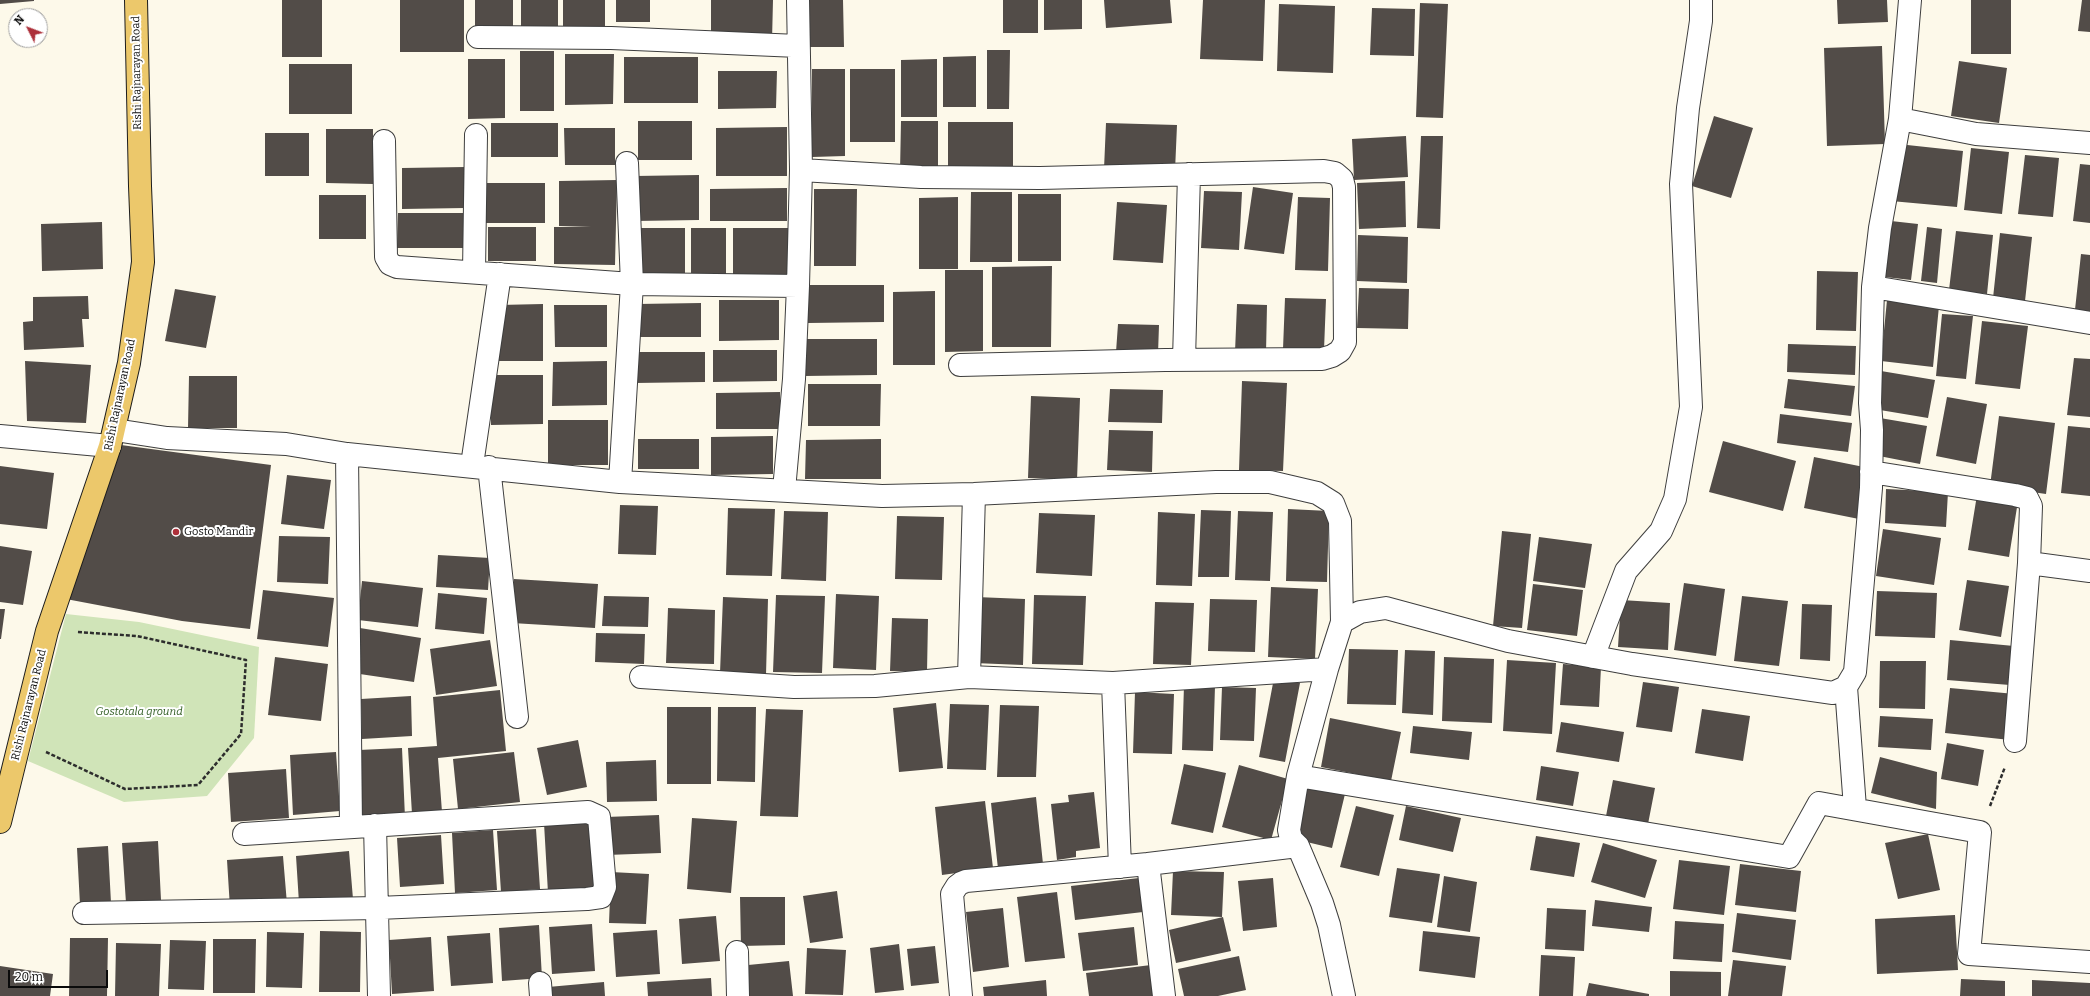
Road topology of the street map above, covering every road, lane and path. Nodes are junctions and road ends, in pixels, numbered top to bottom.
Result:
1 (136, 0) edge
2 (798, 0) edge
3 (1701, 0) edge
4 (1910, 0) edge
5 (478, 37) dead end
6 (798, 46) junction
7 (1900, 118) junction
8 (476, 135) dead end
9 (384, 141) dead end
10 (2090, 143) edge
11 (627, 163) dead end
12 (801, 170) junction
13 (1189, 174) junction
14 (474, 272) junction
15 (500, 274) junction
16 (632, 284) junction
17 (798, 286) junction
18 (1873, 288) junction
19 (2090, 323) edge
20 (1184, 360) junction
21 (960, 365) dead end
22 (0, 436) edge
23 (113, 438) junction
24 (347, 454) junction
25 (480, 466) junction
26 (1871, 472) junction
27 (620, 482) junction
28 (784, 490) junction
29 (974, 494) junction
30 (2029, 563) junction
31 (2090, 571) edge
32 (1342, 622) junction
33 (74, 631) dead end
34 (1593, 657) junction
35 (1327, 669) junction
36 (641, 677) dead end
37 (970, 677) junction
38 (1113, 683) junction
39 (1846, 687) junction
40 (517, 717) dead end
41 (2015, 741) joint
42 (43, 751) dead end
43 (1298, 776) junction
44 (1855, 808) junction
45 (0, 822) edge
46 (375, 825) junction
47 (351, 826) junction
48 (1980, 832) junction
49 (244, 834) dead end
50 (1298, 846) junction
51 (1148, 864) junction
52 (1120, 867) junction
53 (378, 908) junction
54 (84, 913) dead end
55 (737, 952) dead end
56 (2090, 962) edge
57 (379, 996) edge
58 (738, 996) edge
59 (961, 996) edge
60 (1164, 996) edge
61 (1344, 996) edge

1 - 23 main road, Rishi Rajnarayan Road
2 - 6 street
3 - 34 street
4 - 7 street
5 - 6 street
6 - 12 street
7 - 10 street
7 - 18 street
8 - 14 street
9 - 14 street
11 - 16 street
12 - 13 street
12 - 17 street
13 - 20 street
13 - 20 street
14 - 15 street
15 - 16 street
15 - 25 street
16 - 17 street
16 - 27 street
17 - 28 street
18 - 19 street
18 - 26 street
20 - 21 street
22 - 23 street
23 - 24 street
23 - 45 main road, Rishi Rajnarayan Road
24 - 25 street
24 - 47 street
25 - 27 street
25 - 40 street
26 - 30 street
26 - 39 street
27 - 28 street
28 - 29 street
29 - 32 street
29 - 37 street
30 - 31 street
30 - 41 street
32 - 34 street
32 - 35 street
33 - 42 path
34 - 39 street
35 - 38 street
35 - 43 street
36 - 37 street
37 - 38 street
38 - 52 street
39 - 44 street
41 - 48 path
43 - 44 street
43 - 50 street
44 - 48 street
46 - 47 street
46 - 53 street
46 - 53 street
47 - 49 street
48 - 56 street
50 - 51 street
50 - 61 street
51 - 52 street
51 - 60 street
52 - 59 street
53 - 54 street
53 - 57 street
55 - 58 street

